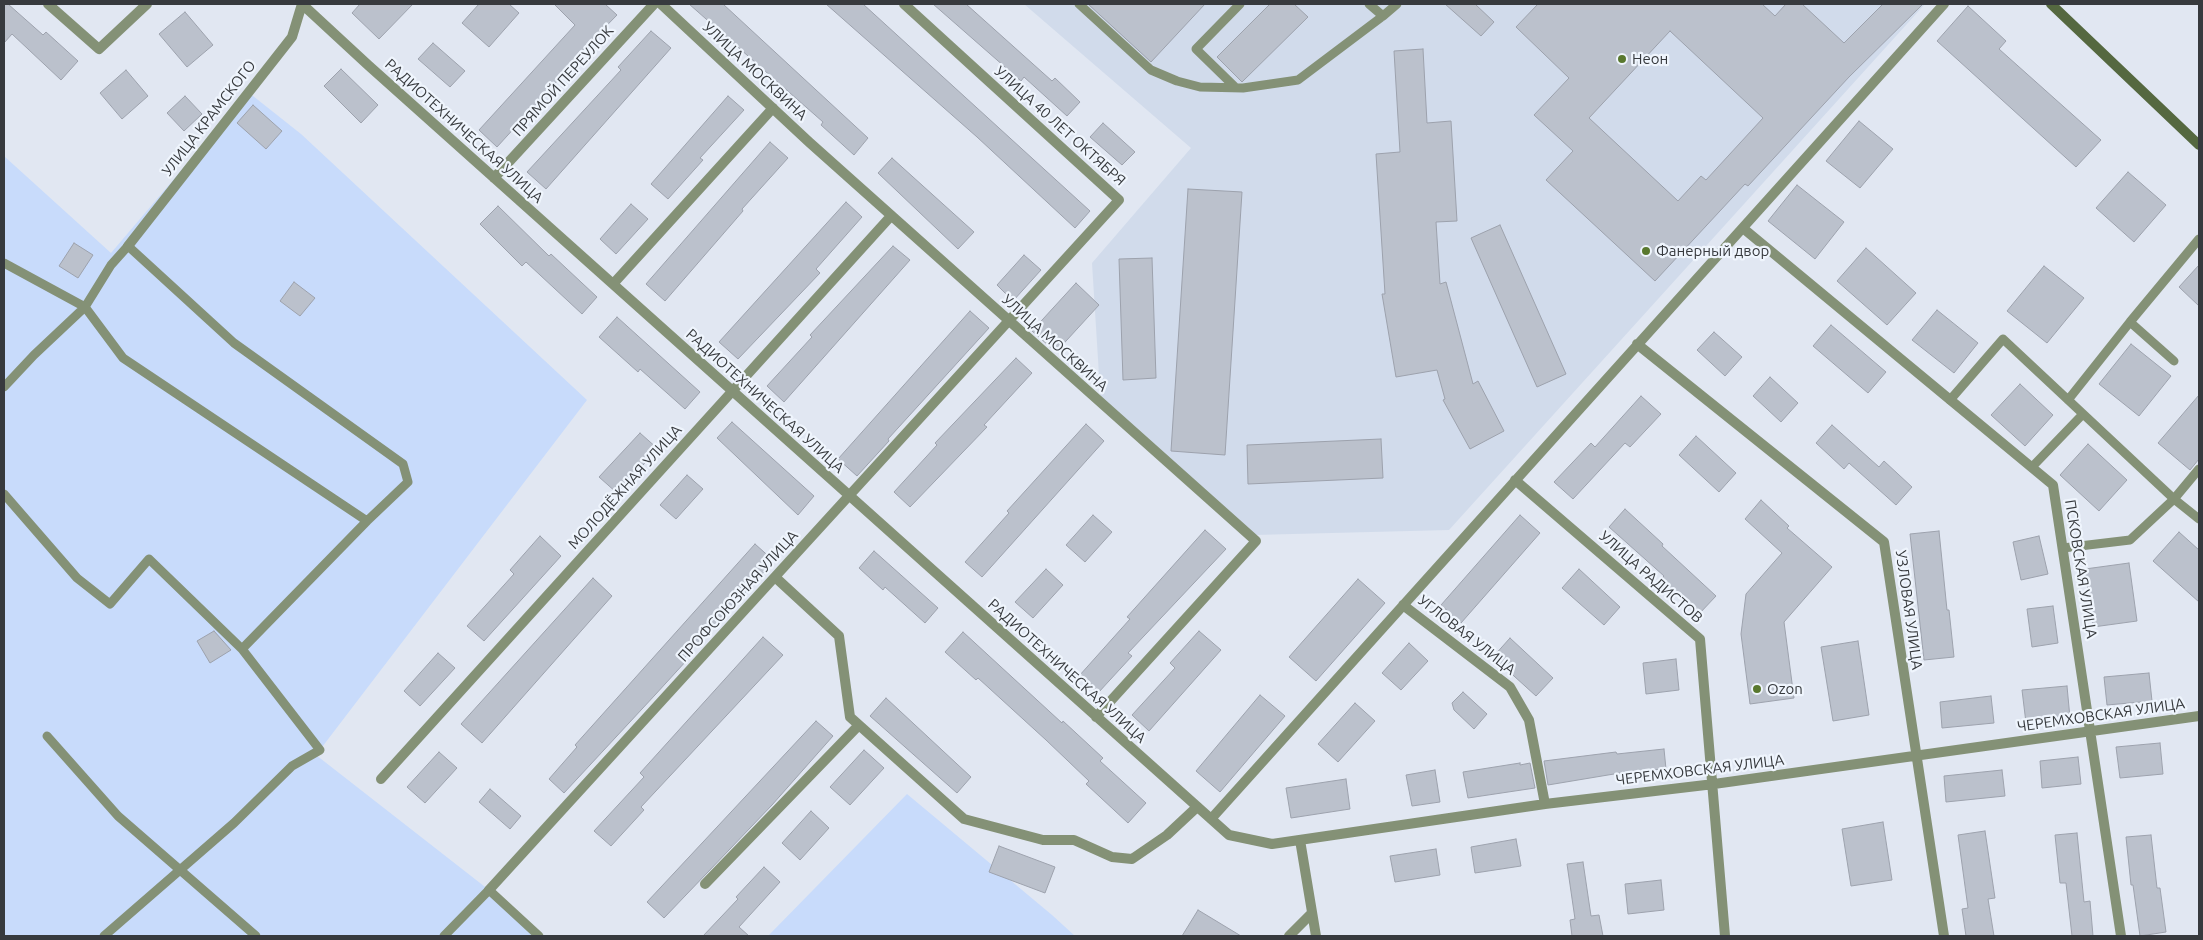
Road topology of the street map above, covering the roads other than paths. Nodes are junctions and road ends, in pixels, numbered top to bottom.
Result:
1 (48, 4) edge
2 (148, 4) edge
3 (302, 4) edge
4 (654, 4) edge
5 (661, 4) edge
6 (904, 4) edge
7 (1079, 4) edge
8 (1240, 4) edge
9 (1369, 4) edge
10 (1397, 4) edge
11 (1944, 4) edge
12 (2051, 4) edge
13 (1383, 16) junction
14 (1236, 88) junction
15 (773, 108) junction
16 (2199, 145) edge
17 (494, 178) junction
18 (891, 216) junction
19 (1744, 228) junction
20 (2199, 239) edge
21 (128, 246) junction
22 (4, 262) edge
23 (613, 284) junction
24 (85, 307) junction
25 (1008, 322) junction
26 (2130, 322) junction
27 (1637, 344) junction
28 (2174, 361) dead end
29 (4, 387) edge
30 (732, 391) junction
31 (1950, 400) junction
32 (2068, 400) junction
33 (2083, 414) junction
34 (2032, 467) junction
35 (2199, 469) edge
36 (1515, 480) junction
37 (4, 494) edge
38 (849, 496) junction
39 (2174, 499) junction
40 (2199, 520) edge
41 (367, 521) junction
42 (2063, 548) junction
43 (775, 578) junction
44 (1403, 605) junction
45 (242, 649) junction
46 (2199, 716) edge
47 (1096, 717) junction
48 (859, 725) junction
49 (2091, 731) junction
50 (47, 736) dead end
51 (1915, 755) junction
52 (381, 779) dead end
53 (1714, 784) junction
54 (1545, 804) junction
55 (1197, 807) junction
56 (1210, 819) junction
57 (1300, 840) junction
58 (181, 869) junction
59 (705, 884) dead end
60 (489, 890) junction
61 (1312, 913) junction
62 (104, 936) edge
63 (256, 936) edge
64 (444, 936) edge
65 (540, 936) edge
66 (1288, 936) edge
67 (1316, 936) edge
68 (1725, 936) edge
69 (1944, 936) edge
70 (2121, 936) edge

1 - 2 street
3 - 17 street, РАДИОТЕХНИЧЕСКАЯ УЛИЦА
3 - 21 street, УЛИЦА КРАМСКОГО
4 - 17 street, ПРЯМОЙ ПЕРЕУЛОК
5 - 15 street, УЛИЦА МОСКВИНА
6 - 25 street, УЛИЦА 40 ЛЕТ ОКТЯБРЯ
7 - 14 lane
8 - 14 lane
9 - 13 lane
10 - 13 lane
11 - 19 street
12 - 16 street
13 - 14 lane
15 - 18 street, УЛИЦА МОСКВИНА
15 - 23 street
17 - 23 street, РАДИОТЕХНИЧЕСКАЯ УЛИЦА
18 - 25 street, УЛИЦА МОСКВИНА
18 - 30 street, МОЛОДЁЖНАЯ УЛИЦА
19 - 27 street
19 - 31 street, ПСКОВСКАЯ УЛИЦА
20 - 26 lane
21 - 24 lane
21 - 41 lane
22 - 24 lane
23 - 30 street, РАДИОТЕХНИЧЕСКАЯ УЛИЦА
24 - 29 lane
24 - 41 lane
25 - 38 street, ПРОФСОЮЗНАЯ УЛИЦА
25 - 47 street, УЛИЦА МОСКВИНА
26 - 28 lane
26 - 32 lane
27 - 36 street
27 - 51 street, УЗЛОВАЯ УЛИЦА
30 - 38 street, РАДИОТЕХНИЧЕСКАЯ УЛИЦА
30 - 52 street, МОЛОДЁЖНАЯ УЛИЦА
31 - 32 lane
31 - 34 street, ПСКОВСКАЯ УЛИЦА
32 - 33 lane
33 - 34 lane
33 - 39 lane
34 - 42 street, ПСКОВСКАЯ УЛИЦА
35 - 39 lane
36 - 44 street
36 - 53 street, УЛИЦА РАДИСТОВ
37 - 45 lane
38 - 43 street, ПРОФСОЮЗНАЯ УЛИЦА
38 - 47 street, РАДИОТЕХНИЧЕСКАЯ УЛИЦА
39 - 40 lane
39 - 42 lane
41 - 45 lane
42 - 49 street, ПСКОВСКАЯ УЛИЦА
43 - 48 street
43 - 60 street, ПРОФСОЮЗНАЯ УЛИЦА
44 - 54 street, УГЛОВАЯ УЛИЦА
44 - 56 street
45 - 58 lane
46 - 49 street, ЧЕРЕМХОВСКАЯ УЛИЦА
47 - 55 street, РАДИОТЕХНИЧЕСКАЯ УЛИЦА
48 - 55 street
48 - 59 street
49 - 51 street, ЧЕРЕМХОВСКАЯ УЛИЦА
49 - 70 street, ПСКОВСКАЯ УЛИЦА
50 - 58 lane
51 - 53 street, ЧЕРЕМХОВСКАЯ УЛИЦА
51 - 69 street, УЗЛОВАЯ УЛИЦА
53 - 54 street, ЧЕРЕМХОВСКАЯ УЛИЦА
53 - 68 street, УЛИЦА РАДИСТОВ
54 - 57 street, ЧЕРЕМХОВСКАЯ УЛИЦА
55 - 56 street, РАДИОТЕХНИЧЕСКАЯ УЛИЦА
56 - 57 street, ЧЕРЕМХОВСКАЯ УЛИЦА
57 - 61 street
58 - 62 lane
58 - 63 lane
60 - 64 lane
60 - 65 lane
61 - 66 street
61 - 67 street

